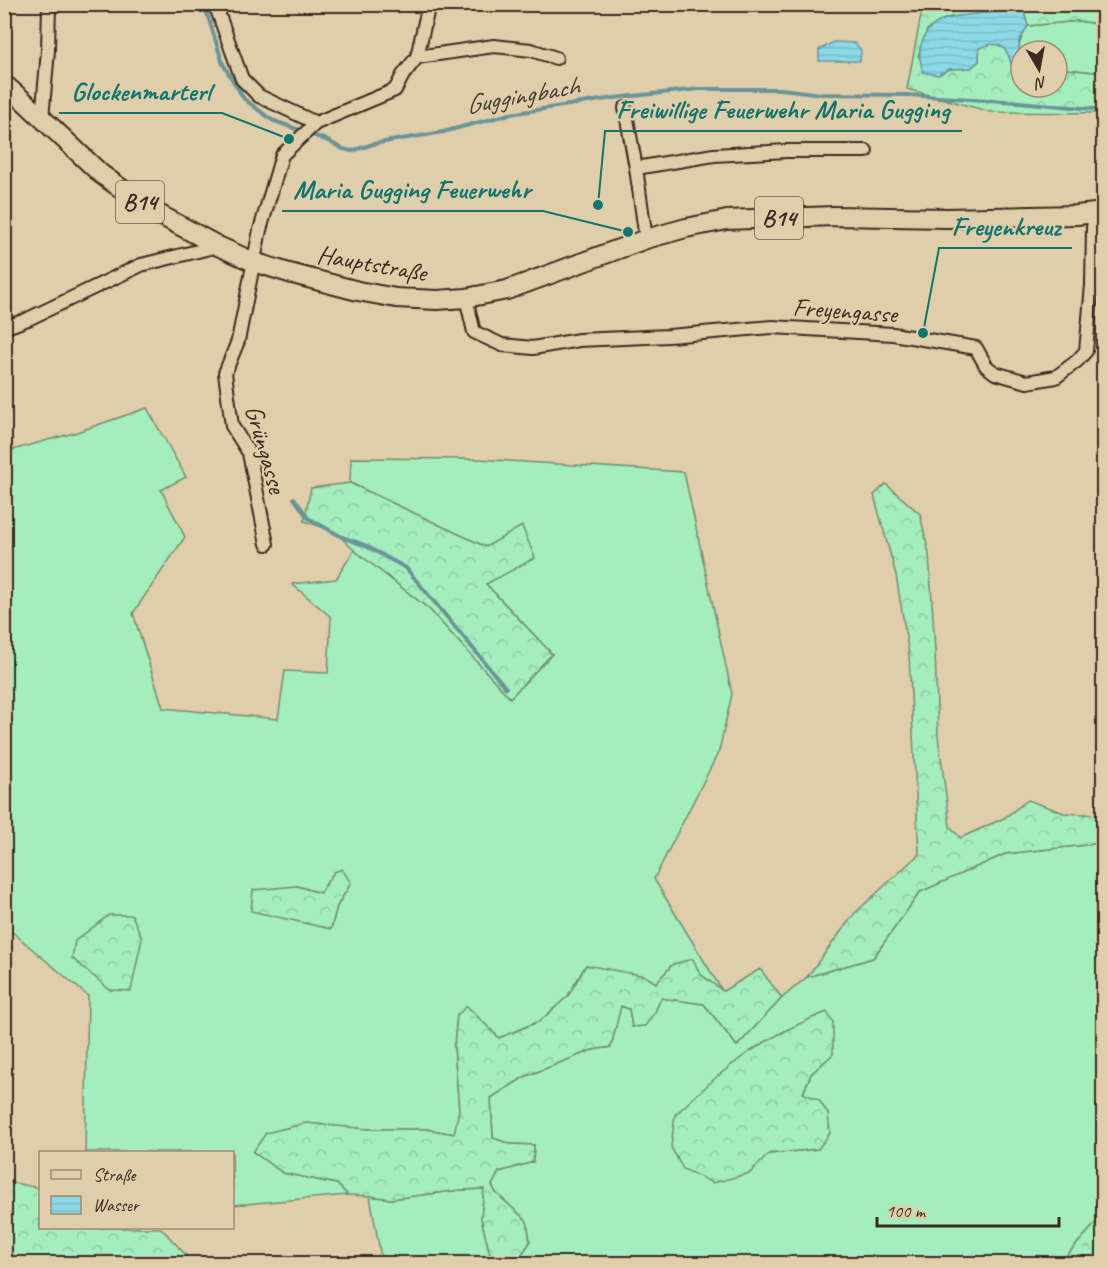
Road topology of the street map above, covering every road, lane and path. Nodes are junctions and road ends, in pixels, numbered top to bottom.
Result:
1 (49, 4) edge
2 (216, 4) edge
3 (429, 4) edge
4 (417, 57) junction
5 (556, 58) dead end
6 (4, 84) edge
7 (626, 108) dead end
8 (42, 119) junction
9 (309, 129) junction
10 (866, 151) dead end
11 (636, 168) junction
12 (1100, 212) edge
13 (646, 239) junction
14 (218, 246) junction
15 (254, 262) junction
16 (466, 298) junction
17 (4, 328) edge
18 (267, 544) dead end

1 - 8 street
2 - 9 street
3 - 4 street
4 - 5 street
4 - 9 street
6 - 8 main road, Hauptstraße / B14
7 - 11 street
8 - 14 main road, Hauptstraße / B14
9 - 15 street, Grüngasse
10 - 11 street
11 - 13 street
12 - 13 main road, Hauptstraße / B14
12 - 16 street, Freyengasse
13 - 16 main road, Hauptstraße / B14
14 - 15 main road, Hauptstraße / B14
14 - 17 street
15 - 16 main road, Hauptstraße / B14
15 - 18 street, Grüngasse

